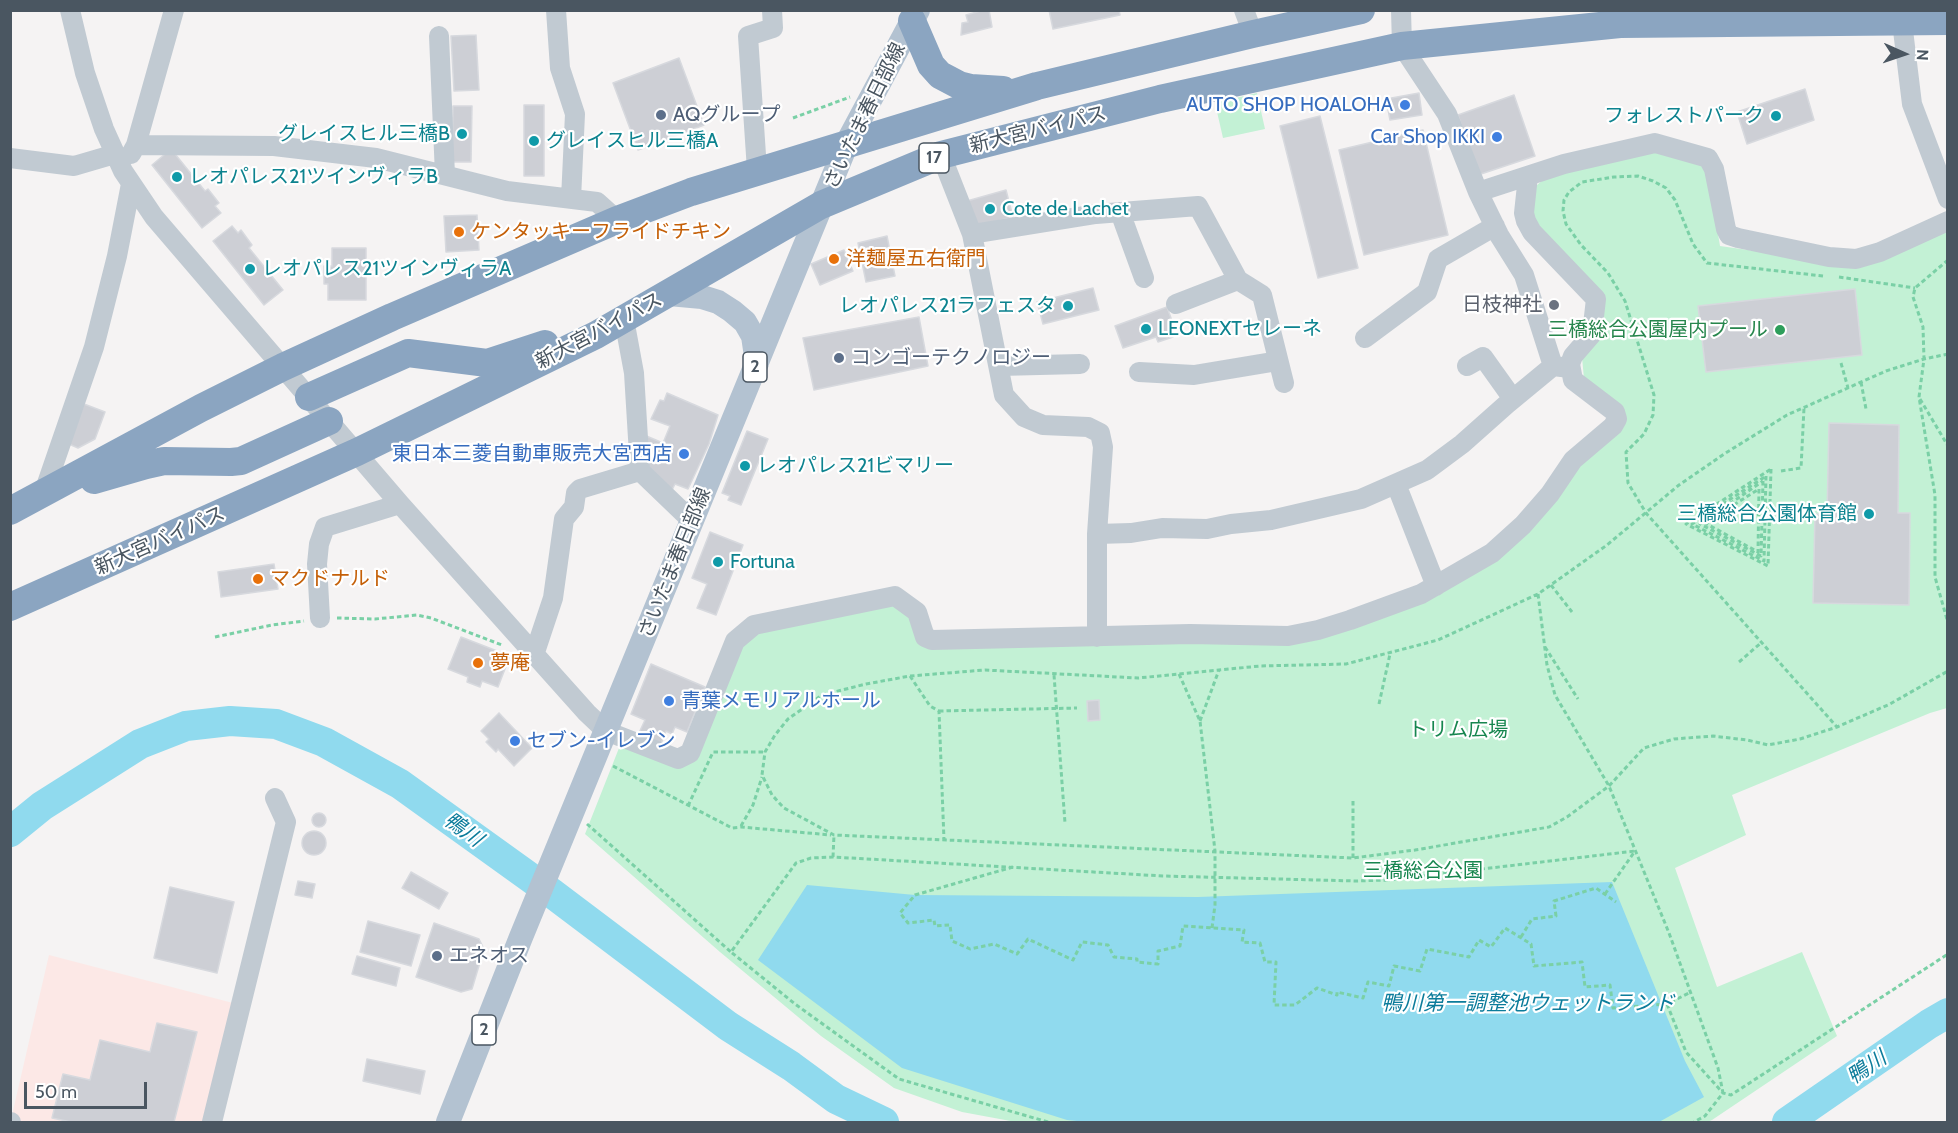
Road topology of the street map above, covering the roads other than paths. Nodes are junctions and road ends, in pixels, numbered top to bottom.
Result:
1 (70, 10) edge
2 (174, 10) edge
3 (556, 10) edge
4 (772, 10) edge
5 (1361, 10) edge
6 (1401, 10) edge
7 (912, 14) edge
8 (1947, 21) edge
9 (1248, 22) edge
10 (1902, 22) junction
11 (439, 36) dead end
12 (1402, 46) junction
13 (1037, 86) junction
14 (847, 143) junction
15 (136, 145) junction
16 (941, 155) junction
17 (10, 159) edge
18 (123, 170) junction
19 (757, 170) junction
20 (445, 175) junction
21 (1528, 176) junction
22 (1478, 192) junction
23 (571, 199) junction
24 (1947, 199) edge
25 (821, 206) junction
26 (1120, 212) junction
27 (617, 220) junction
28 (1947, 221) edge
29 (1495, 226) junction
30 (972, 234) junction
31 (1144, 278) dead end
32 (1238, 280) junction
33 (669, 294) junction
34 (1176, 304) dead end
35 (624, 319) junction
36 (1365, 338) dead end
37 (1278, 361) junction
38 (757, 363) junction
39 (1080, 364) dead end
40 (999, 366) junction
41 (1467, 366) dead end
42 (283, 367) junction
43 (1562, 367) junction
44 (1139, 372) dead end
45 (1284, 383) dead end
46 (309, 397) junction
47 (1513, 399) junction
48 (329, 421) junction
49 (357, 452) junction
50 (640, 471) junction
51 (1396, 484) junction
52 (43, 495) junction
53 (400, 504) junction
54 (10, 511) edge
55 (692, 521) junction
56 (1097, 534) junction
57 (1436, 586) junction
58 (10, 608) edge
59 (320, 618) road end
60 (1097, 637) junction
61 (529, 650) junction
62 (606, 731) junction
63 (275, 798) dead end
64 (212, 1122) edge
65 (448, 1122) edge

1 - 18 street
2 - 15 street
3 - 23 street
4 - 19 street
5 - 9 highway, 新大宮バイパス / 17
6 - 12 street
7 - 13 highway
7 - 14 main road, さいたま春日部線 / 2
8 - 10 highway, 新大宮バイパス / 17
9 - 13 highway, 新大宮バイパス / 17
10 - 12 highway, 新大宮バイパス / 17
10 - 24 street
11 - 20 street
12 - 16 highway, 新大宮バイパス / 17
12 - 22 street
13 - 14 highway, 新大宮バイパス / 17
14 - 19 highway, 新大宮バイパス / 17
14 - 25 main road, さいたま春日部線 / 2
15 - 18 street
15 - 20 street
16 - 25 highway, 新大宮バイパス / 17
16 - 30 street
17 - 18 street
18 - 42 street
18 - 52 street
19 - 27 highway, 新大宮バイパス / 17
20 - 23 street
21 - 22 street
21 - 28 street
21 - 43 street
22 - 29 street
23 - 27 street
25 - 33 highway, 新大宮バイパス / 17
25 - 38 main road, さいたま春日部線 / 2
26 - 30 street
26 - 31 street
26 - 32 street
27 - 42 highway, 新大宮バイパス / 17
29 - 36 street
29 - 43 street
30 - 40 street
32 - 34 street
32 - 37 street
33 - 35 highway, 新大宮バイパス / 17
33 - 38 main road
35 - 46 highway
35 - 49 highway, 新大宮バイパス / 17
35 - 50 street
37 - 44 street
37 - 45 street
38 - 55 main road, さいたま春日部線 / 2
39 - 40 street
40 - 56 street
41 - 47 street
42 - 46 street
42 - 52 highway, 新大宮バイパス / 17
43 - 47 street
43 - 57 street
46 - 48 street
47 - 51 street
48 - 49 street
48 - 52 highway
49 - 53 street
49 - 58 highway, 新大宮バイパス / 17
50 - 55 street
50 - 61 street
51 - 56 street
51 - 57 street
52 - 54 highway, 新大宮バイパス / 17
53 - 59 street
53 - 61 street
55 - 62 main road, さいたま春日部線 / 2
56 - 60 street
57 - 60 street
60 - 62 street
61 - 62 street
62 - 65 main road, さいたま春日部線 / 2
63 - 64 street

